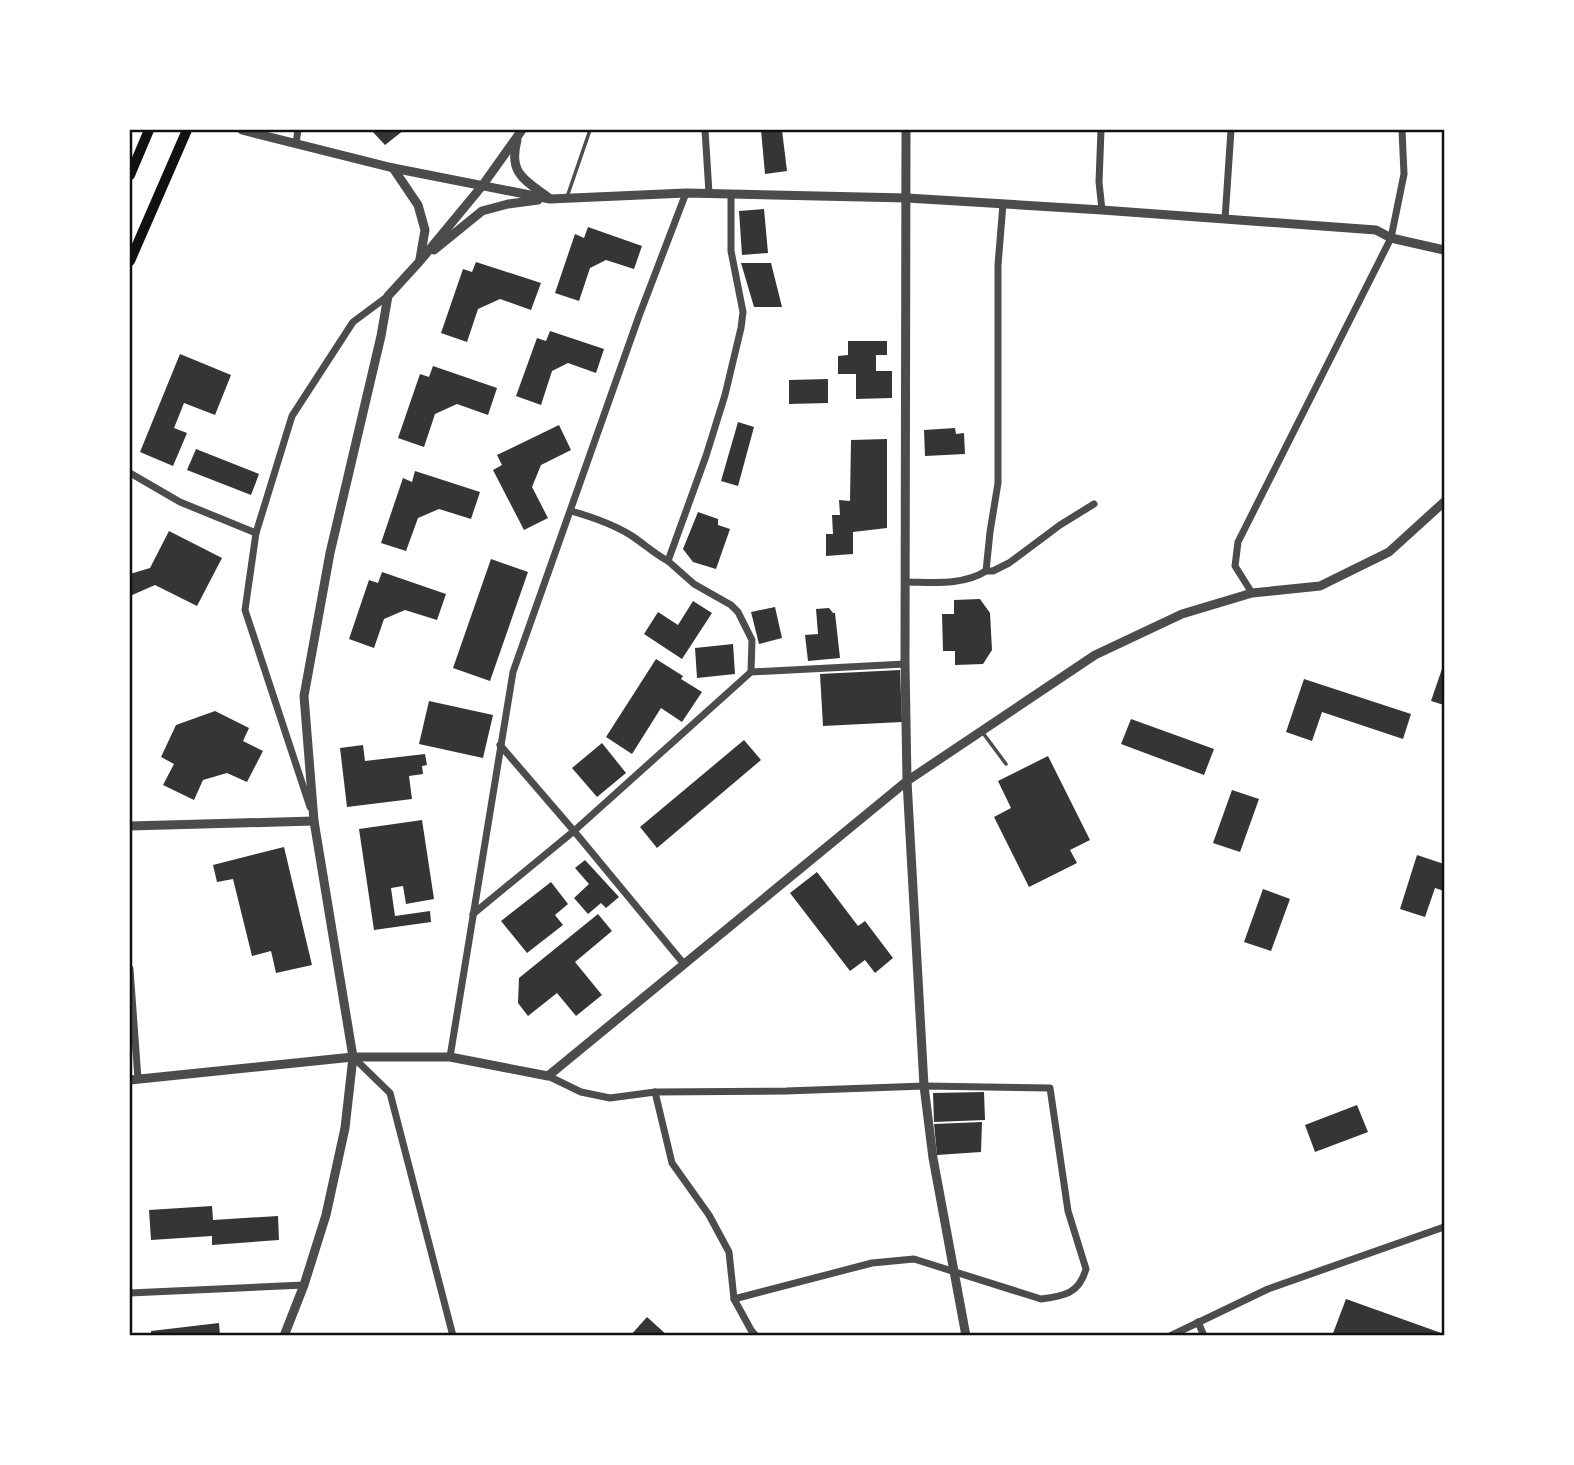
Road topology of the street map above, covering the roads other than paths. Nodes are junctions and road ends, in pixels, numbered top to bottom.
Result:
1 (149, 130) edge
2 (187, 130) edge
3 (242, 130) edge
4 (298, 130) edge
5 (590, 130) edge
6 (705, 130) edge
7 (906, 130) edge
8 (1101, 130) edge
9 (1231, 130) edge
10 (1402, 130) edge
11 (520, 132) edge
12 (296, 143) junction
13 (393, 169) junction
14 (130, 175) edge
15 (482, 186) junction
16 (686, 193) junction
17 (709, 193) junction
18 (731, 194) junction
19 (907, 198) junction
20 (550, 199) junction
21 (566, 199) junction
22 (1003, 204) junction
23 (1102, 210) junction
24 (1225, 219) junction
25 (1391, 237) junction
26 (1444, 250) edge
27 (130, 261) edge
28 (420, 261) junction
29 (388, 296) junction
30 (130, 473) edge
31 (1444, 502) edge
32 (1094, 504) dead end
33 (570, 511) junction
34 (256, 533) junction
35 (668, 561) junction
36 (986, 571) junction
37 (905, 582) junction
38 (1252, 593) junction
39 (905, 664) junction
40 (751, 672) junction
41 (981, 732) junction
42 (499, 744) junction
43 (1006, 764) dead end
44 (907, 781) junction
45 (314, 821) junction
46 (130, 827) edge
47 (574, 831) junction
48 (473, 914) junction
49 (684, 964) junction
50 (130, 969) edge
51 (353, 1057) junction
52 (450, 1057) junction
53 (548, 1076) junction
54 (134, 1080) edge
55 (925, 1087) junction
56 (655, 1092) junction
57 (1444, 1227) edge
58 (954, 1270) junction
59 (304, 1285) junction
60 (130, 1293) edge
61 (734, 1299) junction
62 (1198, 1322) junction
63 (284, 1335) edge
64 (453, 1335) edge
65 (756, 1335) edge
66 (966, 1335) edge
67 (1170, 1335) edge
68 (1204, 1335) edge

1 - 14 main road
2 - 27 main road
3 - 12 street
4 - 12 street
5 - 21 lane
6 - 17 street
7 - 19 street
8 - 23 street
9 - 24 street
10 - 25 street
11 - 15 street
11 - 20 street
12 - 13 street
13 - 15 street
13 - 28 street
15 - 20 street
15 - 28 street
16 - 17 street
16 - 21 street
16 - 33 street
17 - 18 street
18 - 19 street
18 - 35 street
19 - 22 street
19 - 37 street
20 - 21 street
20 - 28 street
22 - 23 street
22 - 36 street
23 - 24 street
24 - 25 street
25 - 26 street
25 - 38 street
28 - 29 street
29 - 34 street
29 - 45 street
30 - 34 street
31 - 38 street
32 - 36 street
33 - 35 street
33 - 42 street
34 - 45 street
35 - 40 street
36 - 37 street
37 - 39 street
38 - 41 street
39 - 40 street
39 - 44 street
40 - 47 street
41 - 43 lane
41 - 44 street
42 - 47 street
42 - 48 street
44 - 49 street
44 - 55 street
45 - 46 street
45 - 51 street
47 - 48 street
47 - 49 street
48 - 52 street
49 - 53 street
50 - 54 street
51 - 52 street
51 - 54 street
51 - 59 street
51 - 64 street
52 - 53 street
53 - 56 street
55 - 56 street
55 - 58 street
55 - 58 street
56 - 61 street
57 - 62 street
58 - 61 street
58 - 66 street
59 - 60 street
59 - 63 street
61 - 65 street
62 - 67 street
62 - 68 street

